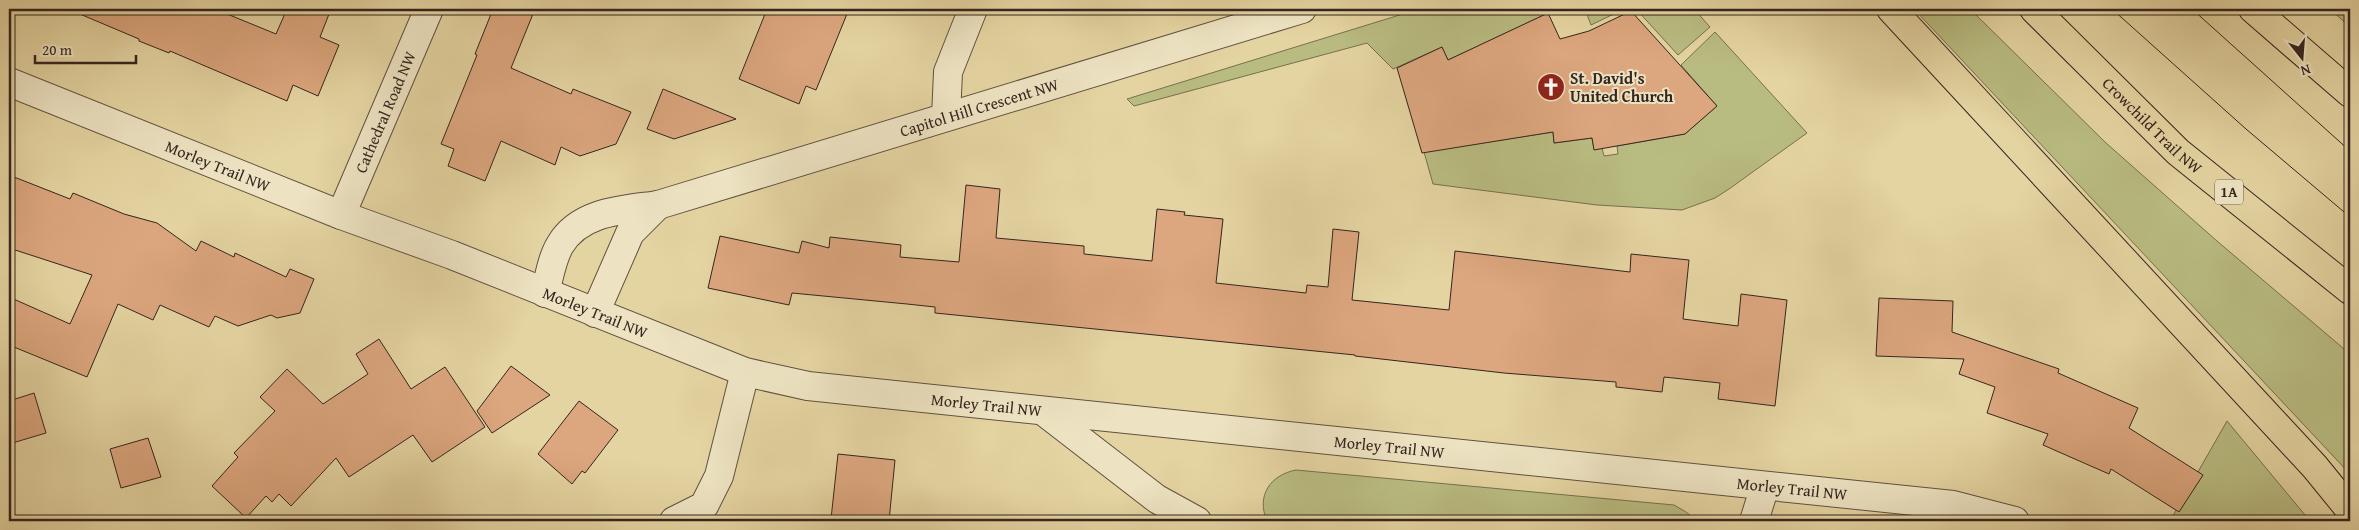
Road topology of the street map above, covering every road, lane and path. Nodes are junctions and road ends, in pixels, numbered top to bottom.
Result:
1 (429, 9) edge
2 (973, 9) edge
3 (1302, 9) edge
4 (1891, 9) edge
5 (2034, 9) edge
6 (2253, 9) edge
7 (9, 82) edge
8 (2350, 93) edge
9 (946, 118) junction
10 (658, 205) junction
11 (341, 215) junction
12 (2350, 290) edge
13 (545, 293) junction
14 (595, 313) junction
15 (745, 372) junction
16 (1043, 411) junction
17 (1765, 486) junction
18 (2350, 510) edge
19 (674, 521) edge
20 (1197, 521) edge
21 (1754, 521) edge
22 (2015, 521) edge

1 - 11 street, Cathedral Road NW
2 - 9 street
3 - 9 street, Capitol Hill Crescent NW
4 - 18 highway
5 - 12 highway, Crowchild Trail NW / 1A
6 - 8 highway
7 - 11 street, Morley Trail NW
9 - 10 street, Capitol Hill Crescent NW
10 - 13 street, Capitol Hill Crescent NW
10 - 14 street, Capitol Hill Crescent NW
11 - 13 street, Morley Trail NW
13 - 14 street, Morley Trail NW
14 - 15 street, Morley Trail NW
15 - 16 street, Morley Trail NW
15 - 19 street
16 - 17 street, Morley Trail NW
16 - 20 street
17 - 21 street
17 - 22 street, Morley Trail NW

